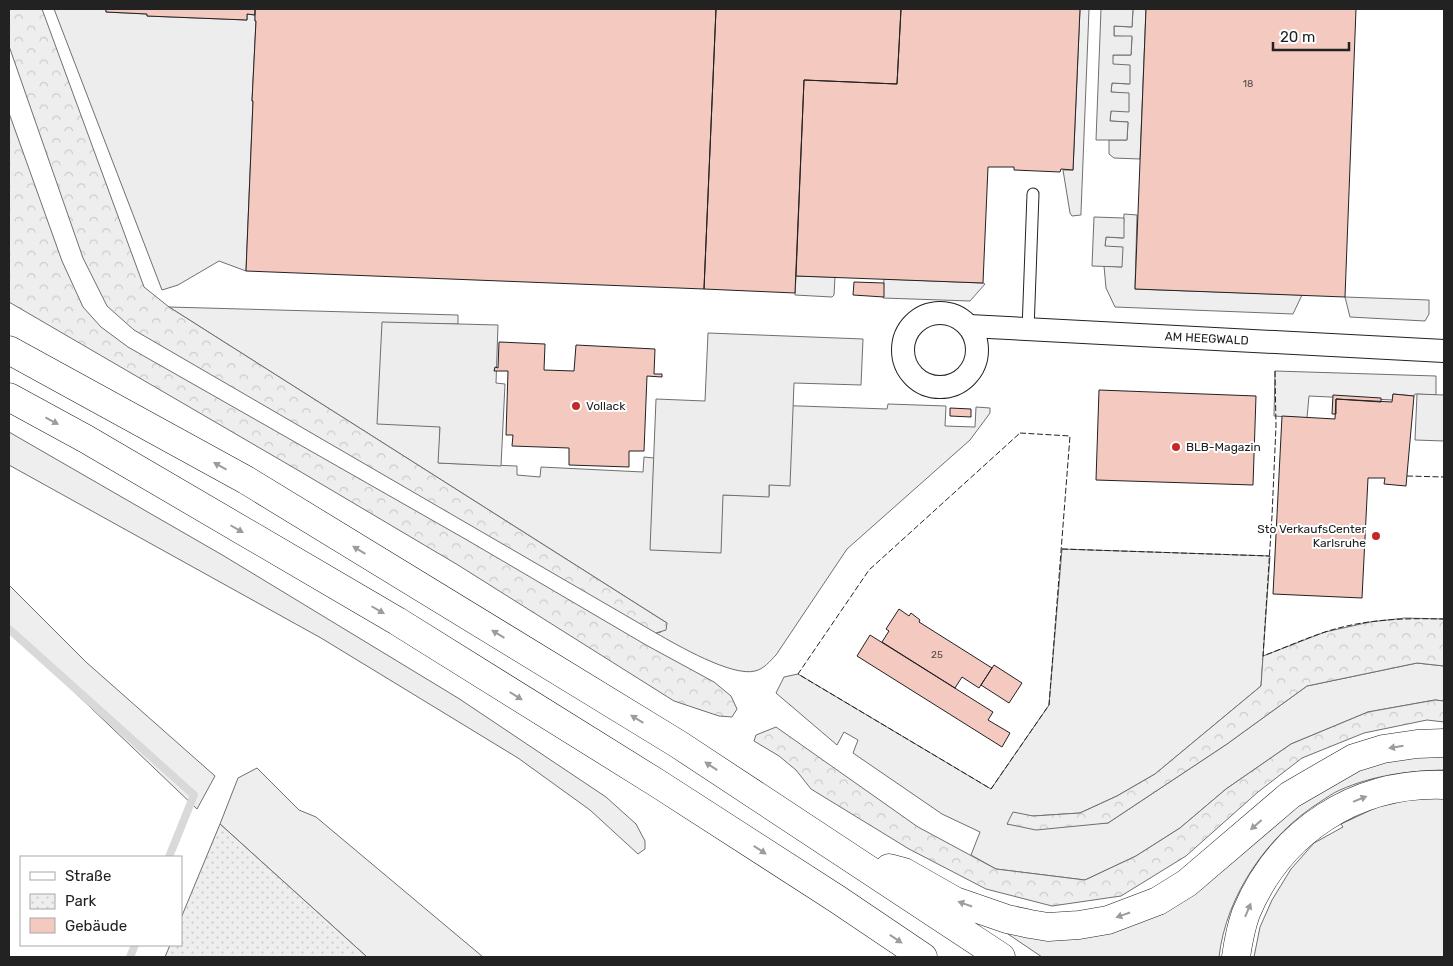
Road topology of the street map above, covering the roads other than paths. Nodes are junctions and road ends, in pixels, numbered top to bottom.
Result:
1 (1033, 194) dead end
2 (969, 326) dead end
3 (1028, 330) junction
4 (9, 350) edge
5 (1444, 351) edge
6 (9, 397) edge
7 (1444, 744) edge
8 (1444, 785) edge
9 (846, 856) junction
10 (923, 957) edge
11 (1001, 957) edge
12 (1236, 957) edge

1 - 3 lane
2 - 3 street, AM HEEGWALD
3 - 5 street, AM HEEGWALD
9 -> 4 highway
6 -> 10 highway
7 -> 9 highway
12 -> 8 highway
9 - 11 highway

